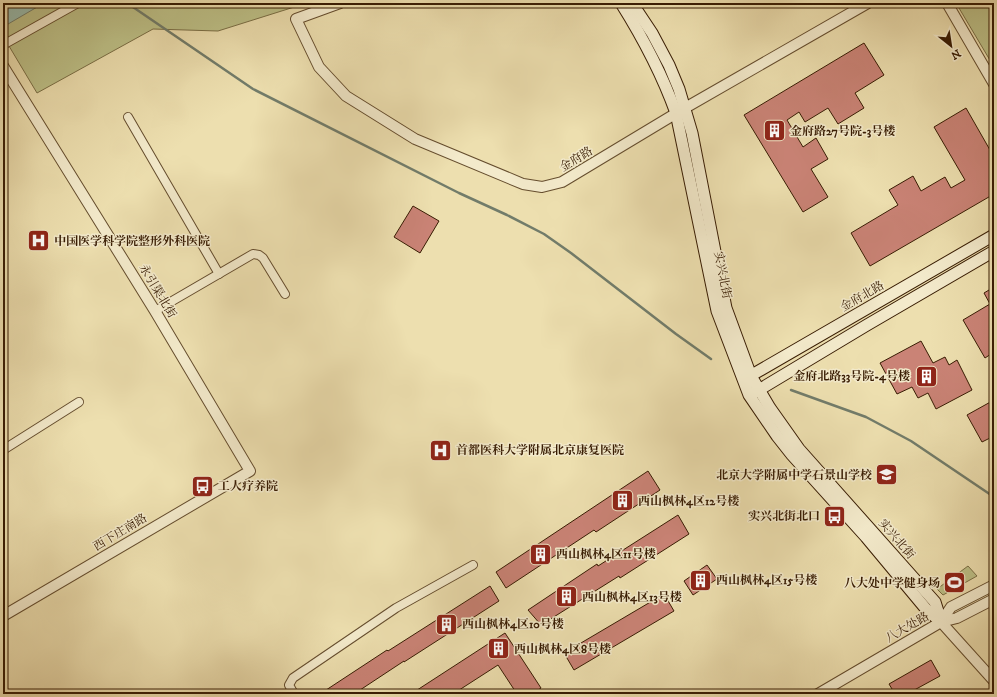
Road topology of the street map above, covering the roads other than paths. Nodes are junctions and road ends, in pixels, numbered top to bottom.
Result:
1 (78, 3) edge
2 (340, 3) edge
3 (621, 3) edge
4 (632, 3) edge
5 (868, 3) edge
6 (947, 3) edge
7 (3, 45) edge
8 (3, 66) edge
9 (994, 84) edge
10 (680, 110) junction
11 (128, 117) dead end
12 (994, 235) edge
13 (994, 251) edge
14 (219, 274) junction
15 (285, 294) dead end
16 (155, 311) junction
17 (747, 378) junction
18 (754, 393) junction
19 (79, 402) dead end
20 (3, 450) edge
21 (250, 471) joint
22 (473, 564) dead end
23 (994, 585) edge
24 (994, 598) edge
25 (3, 616) edge
26 (941, 622) junction
27 (994, 681) edge
28 (294, 694) edge
29 (818, 694) edge

1 - 7 street
2 - 10 street, 金府路
3 - 10 main road, 实兴北街
4 - 10 main road, 实兴北街
5 - 10 street, 金府路
6 - 9 street
8 - 16 street, 永引渠北街
10 - 17 main road, 实兴北街
11 - 14 street
12 - 17 main road, 金府北路
13 - 18 main road
14 - 15 street
14 - 16 street
16 - 21 street, 永引渠北街
17 - 18 main road, 实兴北街
18 - 26 main road, 实兴北街
19 - 20 street
21 - 25 street, 西下庄南路
22 - 28 street
23 - 26 street
24 - 26 street
26 - 27 street, 八大处路
26 - 29 street, 八大处路

